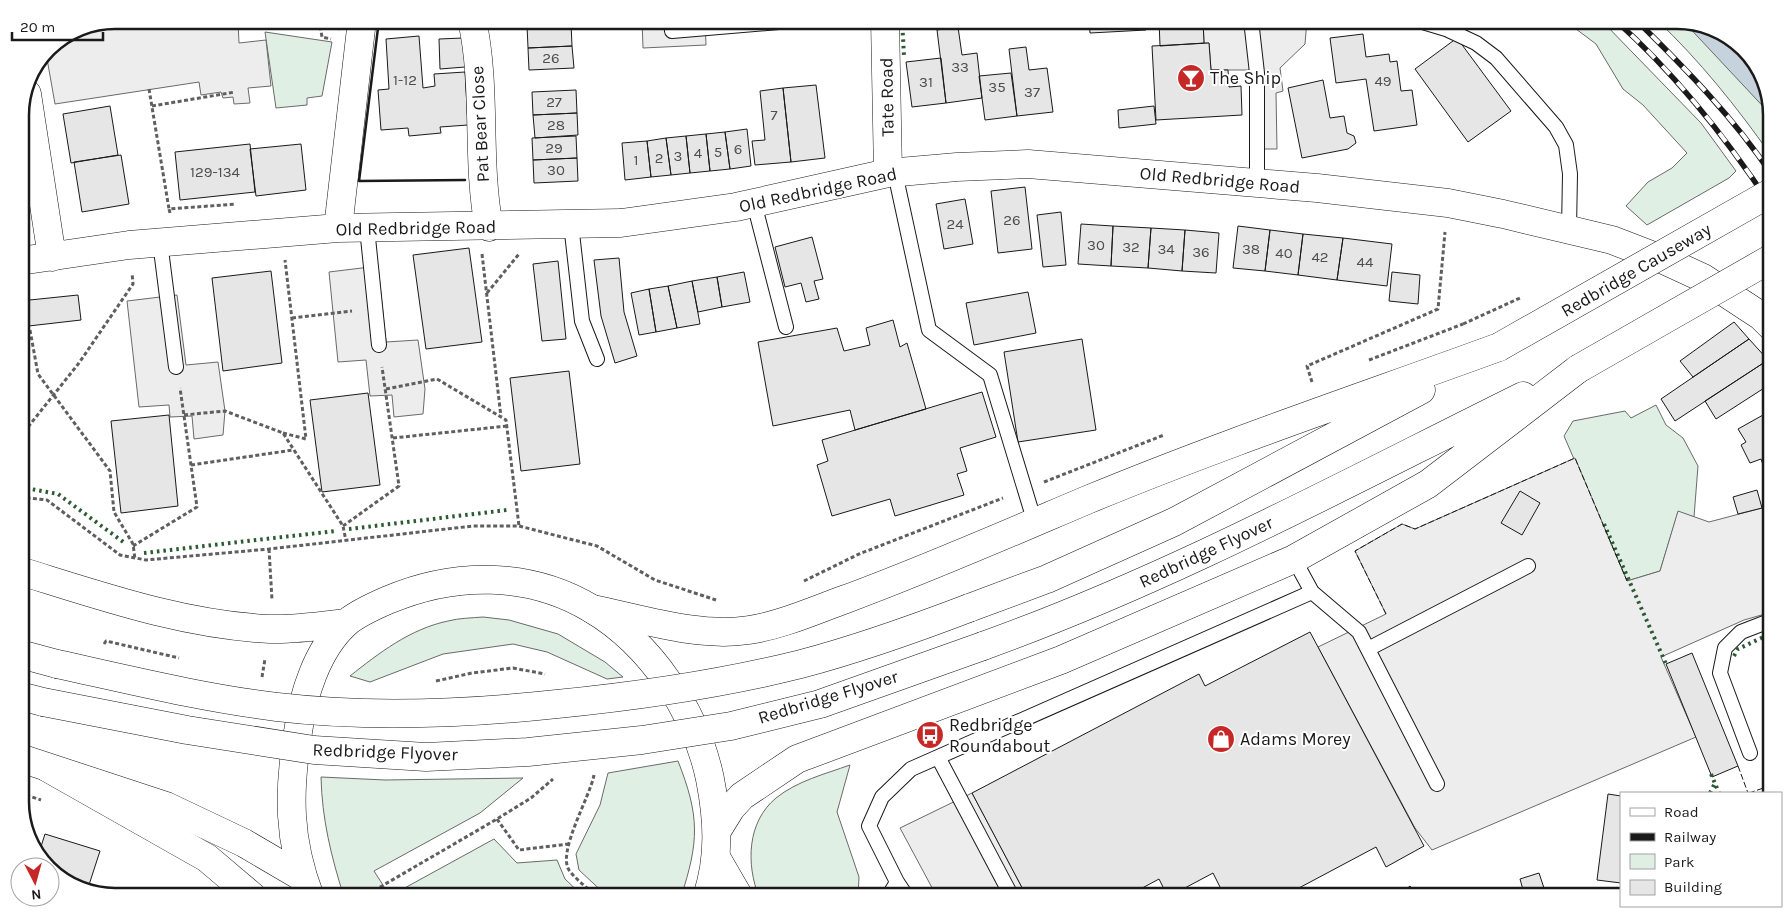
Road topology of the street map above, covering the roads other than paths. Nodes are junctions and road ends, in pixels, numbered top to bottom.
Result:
1 (361, 29) edge
2 (473, 29) edge
3 (672, 29) edge
4 (696, 29) edge
5 (885, 29) edge
6 (1252, 29) edge
7 (1446, 29) edge
8 (29, 108) edge
9 (892, 173) junction
10 (1257, 183) junction
11 (1763, 197) edge
12 (754, 203) junction
13 (571, 224) junction
14 (484, 227) junction
15 (338, 228) junction
16 (368, 228) junction
17 (1569, 229) junction
18 (160, 242) junction
19 (52, 257) junction
20 (29, 260) edge
21 (1763, 263) edge
22 (1763, 317) edge
23 (786, 327) dead end
24 (379, 345) road end
25 (1499, 347) junction
26 (597, 359) dead end
27 (176, 367) road end
28 (1578, 368) junction
29 (1034, 523) junction
30 (1294, 559) junction
31 (1528, 566) dead end
32 (29, 574) edge
33 (1312, 592) junction
34 (592, 609) junction
35 (346, 623) junction
36 (1763, 623) edge
37 (1368, 649) junction
38 (29, 656) edge
39 (32, 699) edge
40 (1750, 753) dead end
41 (938, 757) junction
42 (29, 761) edge
43 (48, 768) junction
44 (1437, 784) dead end
45 (718, 829) junction
46 (717, 859) junction
47 (897, 882) junction
48 (306, 887) edge
49 (242, 888) edge
50 (709, 888) edge
51 (734, 888) edge
52 (893, 888) edge
53 (901, 888) edge
54 (1007, 888) edge

1 - 15 main road
2 - 14 main road, Pat Bear Close
3 - 4 lane
5 - 9 main road, Tate Road
6 - 10 lane
7 - 17 lane
8 - 19 main road
9 - 10 main road, Old Redbridge Road
9 - 12 main road, Old Redbridge Road
9 - 29 lane
10 - 17 main road, Old Redbridge Road
11 - 25 main road, Redbridge Causeway, bridge
12 - 13 main road, Old Redbridge Road
12 - 23 lane
13 - 14 main road, Old Redbridge Road
13 - 26 lane
14 - 16 main road, Old Redbridge Road
15 - 16 main road, Old Redbridge Road
15 - 18 main road, Old Redbridge Road
16 - 24 lane
17 - 22 main road, Old Redbridge Road
18 - 19 main road, Old Redbridge Road
18 - 27 lane
19 - 20 main road, Old Redbridge Road
21 - 28 main road, bridge
25 - 29 main road
25 - 38 main road, bridge
28 - 30 main road
28 - 39 main road, Redbridge Flyover, bridge
29 - 34 main road
30 - 33 lane
30 - 45 main road
31 - 37 lane
32 - 35 main road
33 - 37 lane
33 - 41 lane
34 - 35 main road
34 - 45 main road
35 - 48 main road
36 - 40 lane
37 - 44 lane
41 - 47 lane
41 - 54 lane
42 - 43 main road
43 - 48 main road
43 - 49 main road
45 - 46 main road
46 - 50 main road
46 - 51 main road
47 - 52 lane
47 - 53 lane

